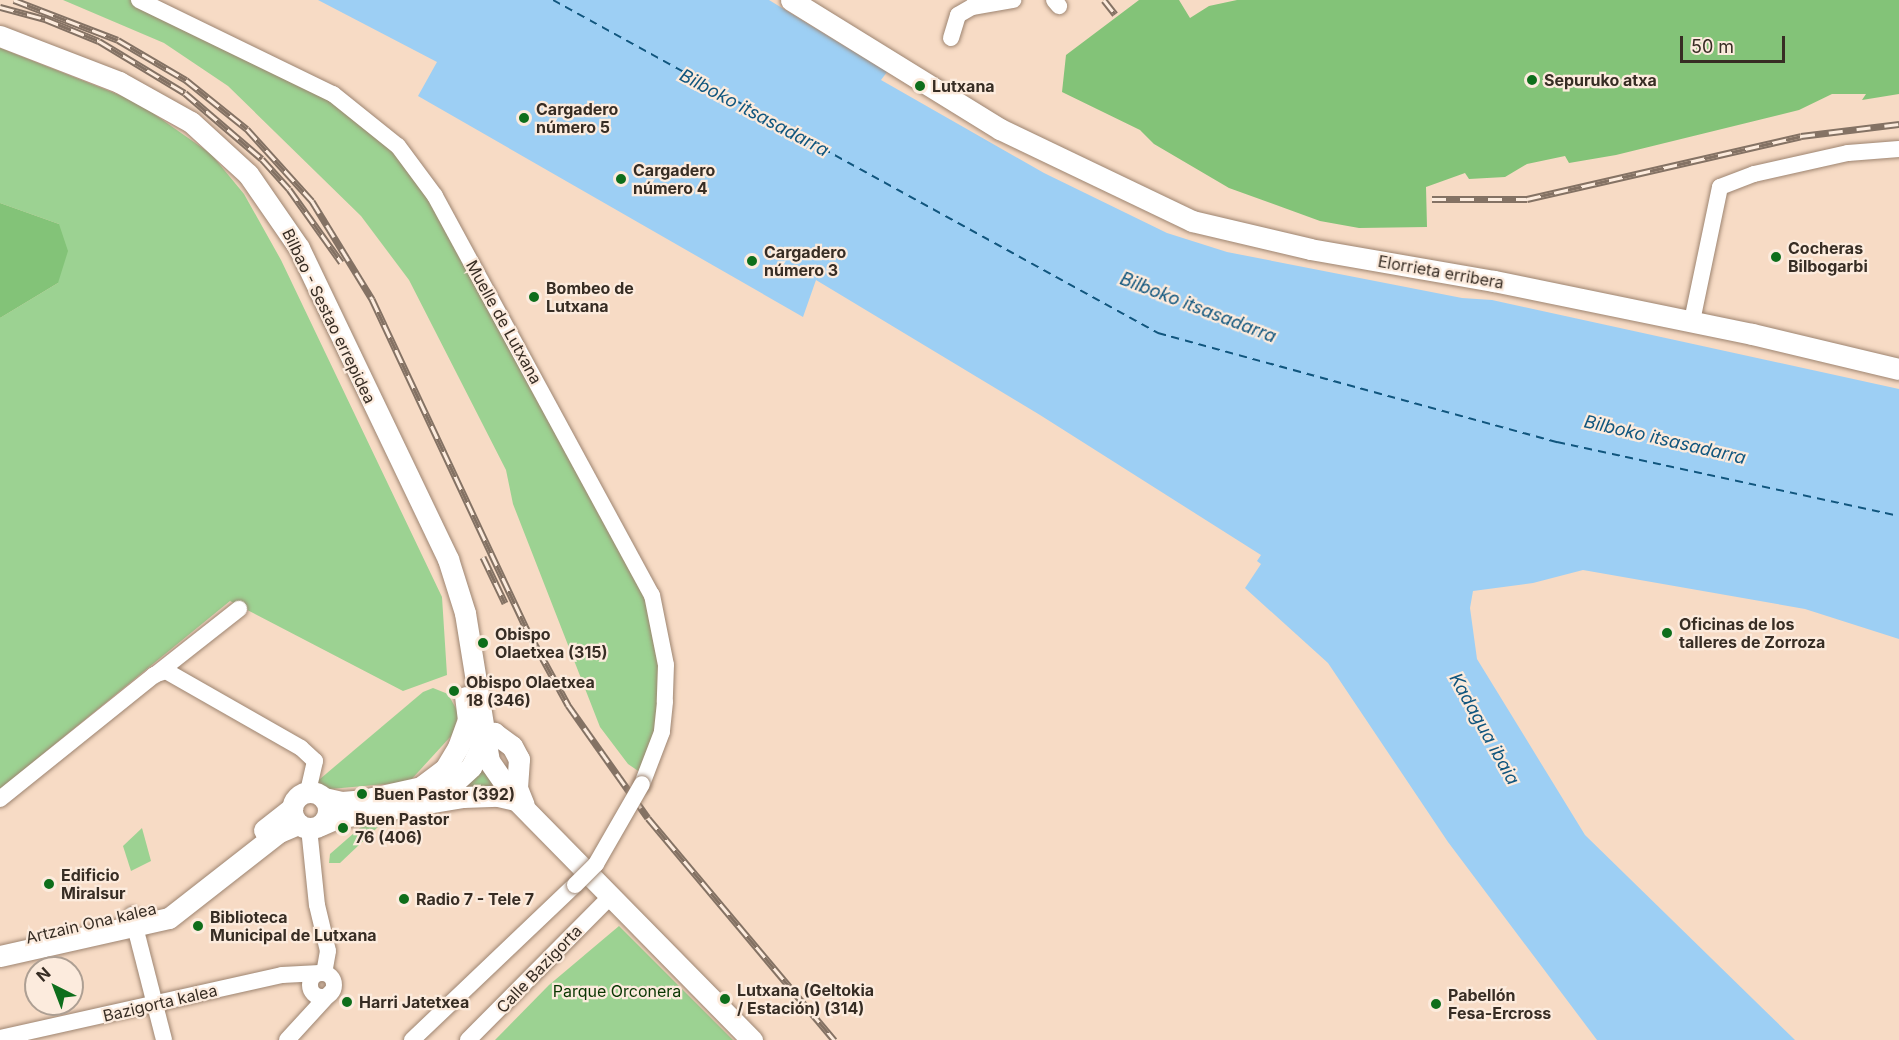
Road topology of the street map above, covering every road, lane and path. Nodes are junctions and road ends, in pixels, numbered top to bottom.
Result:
1 (139, 0) edge
2 (793, 0) edge
3 (1013, 0) edge
4 (0, 36) edge
5 (951, 38) dead end
6 (1899, 149) edge
7 (1692, 321) junction
8 (1899, 369) edge
9 (239, 609) dead end
10 (154, 675) junction
11 (474, 738) junction
12 (315, 789) junction
13 (427, 795) junction
14 (0, 799) edge
15 (521, 805) junction
16 (305, 821) junction
17 (610, 897) junction
18 (134, 921) junction
19 (0, 943) edge
20 (0, 956) edge
21 (322, 973) junction
22 (156, 1004) junction
23 (0, 1038) edge
24 (418, 1038) edge
25 (164, 1040) edge
26 (286, 1040) edge
27 (468, 1040) edge
28 (752, 1040) edge

1 - 24 street, Muelle de Lutxana, bridge
2 - 7 main road, Elorrieta erribera
3 - 5 street
4 - 11 main road, Bilbao - Sestao errepidea
6 - 7 street
7 - 8 main road, Elorrieta erribera
9 - 10 street
10 - 12 street
10 - 14 street
11 - 13 main road
11 - 15 main road
11 - 15 main road
12 - 13 main road
12 - 16 main road
12 - 16 main road
13 - 15 main road
13 - 16 main road, Artzain Ona kalea
15 - 17 main road
16 - 18 main road, Artzain Ona kalea
16 - 21 street
17 - 27 street, Calle Bazigorta
17 - 28 main road
18 - 19 main road, Artzain Ona kalea
18 - 20 main road, Artzain Ona kalea
18 - 22 street
21 - 22 street, Bazigorta kalea
21 - 26 street
22 - 23 street, Bazigorta kalea
22 - 25 street

